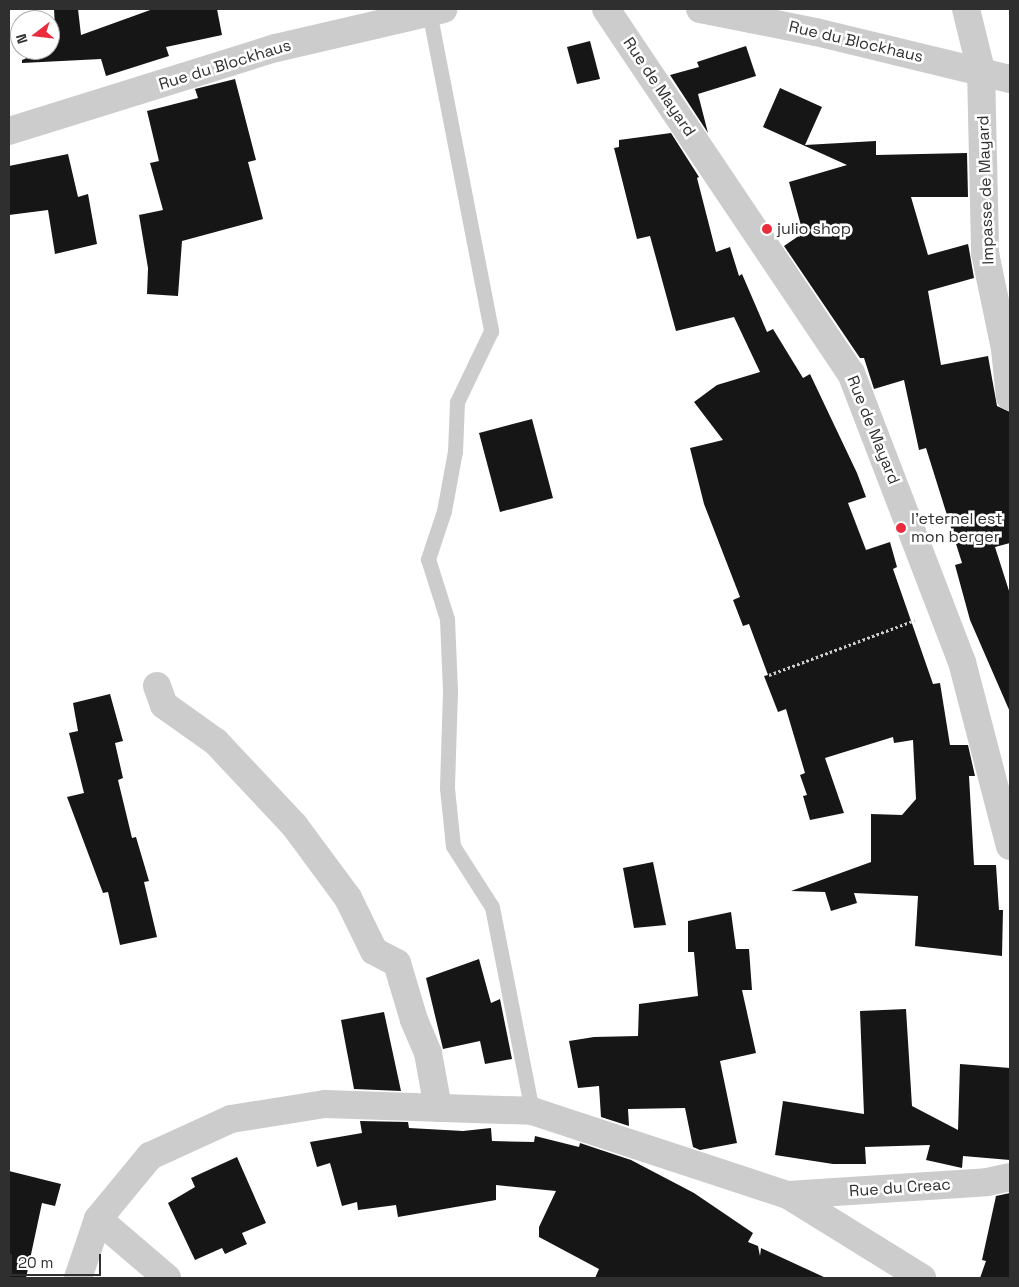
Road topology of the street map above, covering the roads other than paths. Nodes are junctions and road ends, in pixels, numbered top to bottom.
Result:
1 (606, 9) edge
2 (700, 9) edge
3 (966, 9) edge
4 (434, 10) edge
5 (982, 70) junction
6 (1010, 79) edge
7 (9, 131) edge
8 (1010, 397) edge
9 (157, 686) dead end
10 (1010, 846) edge
11 (438, 1108) junction
12 (532, 1111) junction
13 (1010, 1177) edge
14 (788, 1195) junction
15 (98, 1219) junction
16 (78, 1278) edge
17 (167, 1278) edge
18 (922, 1278) edge

1 - 10 street, Rue de Mayard
2 - 5 street, Rue du Blockhaus
3 - 5 street, Impasse de Mayard
4 - 7 street, Rue du Blockhaus
4 - 12 lane
5 - 6 street, Rue du Blockhaus
5 - 8 street, Impasse de Mayard
9 - 11 street
11 - 12 street
11 - 15 street
12 - 14 street
13 - 14 street, Rue du Creac
14 - 18 street
15 - 16 street
15 - 17 street

